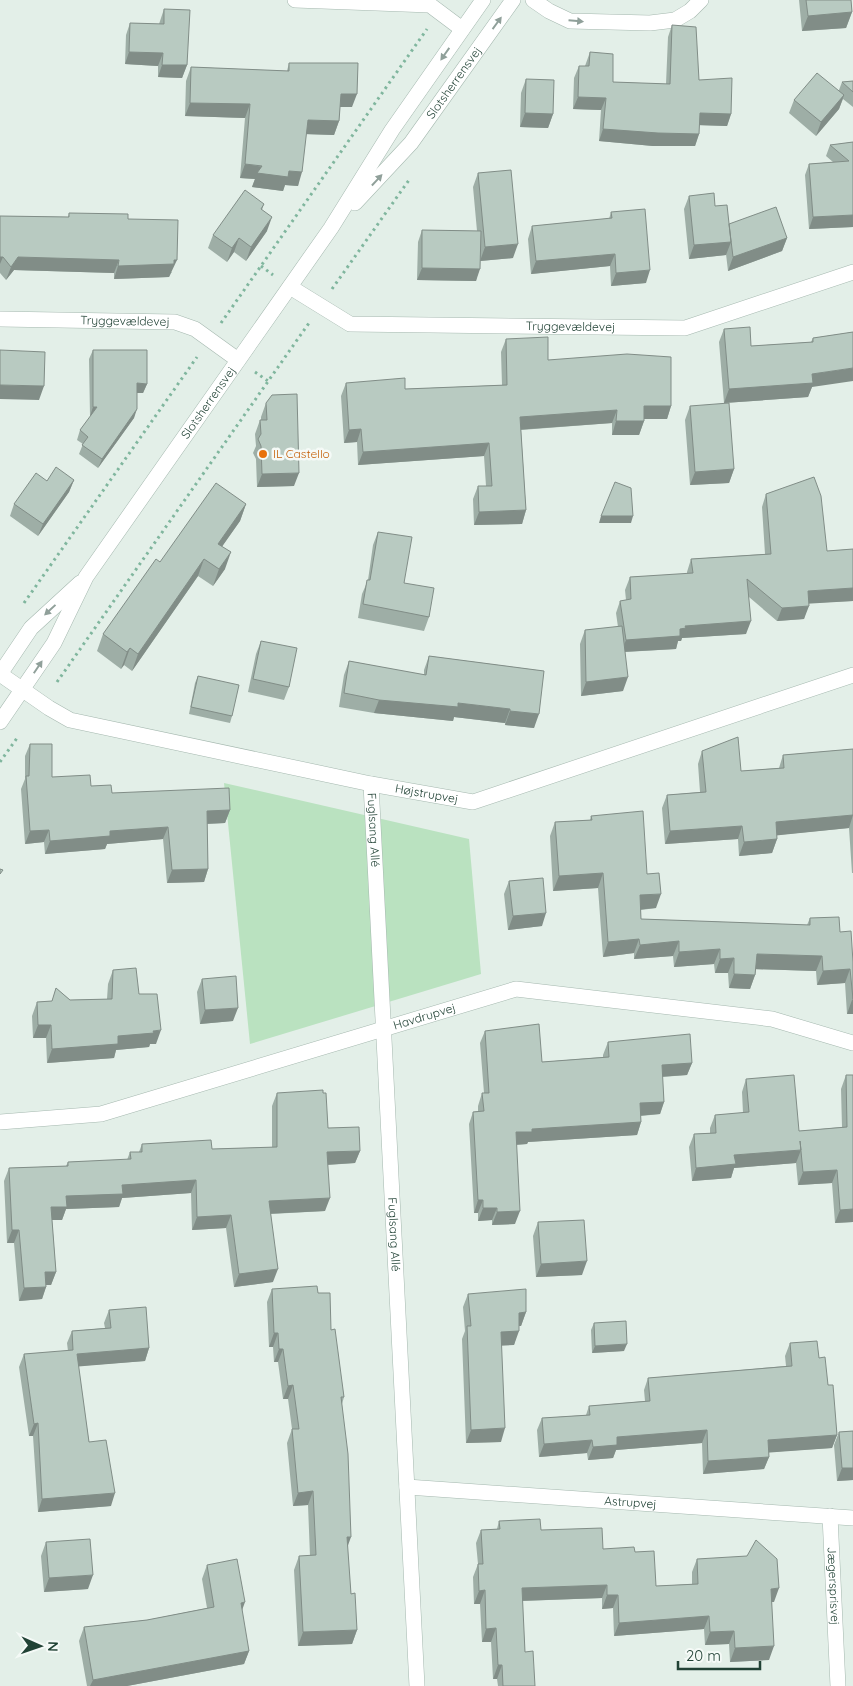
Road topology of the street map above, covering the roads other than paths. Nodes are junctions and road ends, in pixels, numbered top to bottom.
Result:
1 (295, 0) edge
2 (483, 0) edge
3 (514, 0) edge
4 (533, 0) edge
5 (701, 0) edge
6 (432, 6) edge
7 (462, 29) junction
8 (332, 228) junction
9 (853, 272) edge
10 (290, 287) junction
11 (0, 319) edge
12 (238, 360) junction
13 (86, 577) junction
14 (0, 674) edge
15 (853, 675) edge
16 (22, 690) junction
17 (0, 722) edge
18 (371, 784) junction
19 (382, 1028) junction
20 (853, 1043) edge
21 (0, 1122) edge
22 (407, 1487) junction
23 (830, 1516) junction
24 (853, 1518) edge
25 (415, 1686) edge
26 (838, 1686) edge

1 - 6 street
2 - 7 street, Slotsherrensvej
8 -> 3 street, Slotsherrensvej
4 -> 5 street
6 - 7 street
7 -> 8 street, Slotsherrensvej
8 - 10 street, Slotsherrensvej
9 - 10 street, Tryggevældevej
10 - 12 street, Slotsherrensvej
11 - 12 street, Tryggevældevej
12 - 13 street, Slotsherrensvej
13 -> 14 street, Slotsherrensvej
16 -> 13 street, Slotsherrensvej
14 - 16 street, Højstrupvej
15 - 18 street, Højstrupvej
16 - 17 street, Slotsherrensvej
16 - 18 street, Højstrupvej
18 - 19 street, Fuglsang Allé
19 - 20 street, Havdrupvej
19 - 21 street, Havdrupvej
19 - 22 street, Fuglsang Allé
22 - 23 street, Astrupvej
22 - 25 street, Fuglsang Allé
23 - 24 street, Astrupvej
23 - 26 street, Jægersprisvej

